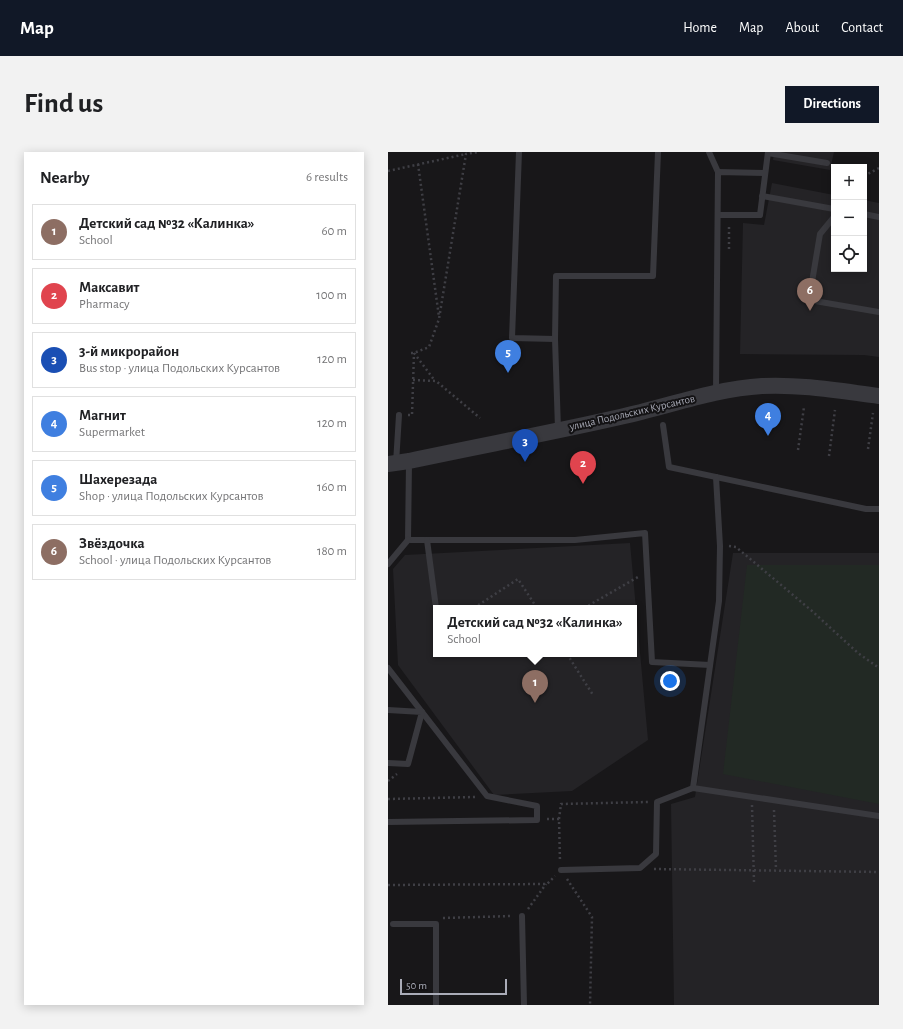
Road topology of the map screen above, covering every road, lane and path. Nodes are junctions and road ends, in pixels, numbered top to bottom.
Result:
1 (478, 152) edge
2 (519, 152) edge
3 (658, 152) edge
4 (709, 152) edge
5 (768, 152) edge
6 (466, 154) junction
7 (827, 163) dead end
8 (418, 164) junction
9 (879, 168) edge
10 (388, 171) edge
11 (718, 172) junction
12 (766, 173) junction
13 (867, 174) edge
14 (762, 196) junction
15 (831, 208) edge
16 (718, 215) junction
17 (867, 215) edge
18 (879, 217) edge
19 (730, 219) dead end
20 (831, 221) edge
21 (729, 250) dead end
22 (879, 312) edge
23 (439, 319) junction
24 (555, 339) junction
25 (412, 353) junction
26 (413, 380) junction
27 (436, 381) junction
28 (716, 393) junction
29 (879, 396) edge
30 (804, 407) dead end
31 (835, 410) dead end
32 (873, 413) dead end
33 (399, 415) joint
34 (480, 418) dead end
35 (663, 425) dead end
36 (558, 429) junction
37 (868, 449) dead end
38 (798, 450) dead end
39 (828, 456) dead end
40 (398, 462) edge
41 (716, 477) junction
42 (879, 509) edge
43 (408, 540) junction
44 (427, 540) junction
45 (720, 546) junction
46 (388, 564) edge
47 (647, 572) junction
48 (436, 605) edge
49 (479, 605) edge
50 (535, 605) edge
51 (589, 605) edge
52 (569, 657) edge
53 (710, 666) junction
54 (388, 668) edge
55 (879, 668) edge
56 (593, 695) dead end
57 (388, 710) edge
58 (422, 712) junction
59 (388, 763) edge
60 (693, 788) junction
61 (487, 796) junction
62 (751, 796) junction
63 (388, 799) edge
64 (774, 800) junction
65 (658, 802) junction
66 (879, 816) edge
67 (559, 819) junction
68 (537, 820) junction
69 (388, 822) edge
70 (640, 868) junction
71 (561, 870) junction
72 (753, 870) junction
73 (776, 870) junction
74 (879, 872) edge
75 (754, 882) dead end
76 (388, 884) edge
77 (547, 884) junction
78 (522, 916) junction
79 (437, 918) dead end
80 (393, 924) dead end
81 (436, 1005) edge
82 (524, 1005) edge
83 (590, 1005) edge

1 - 6 path
2 - 24 lane
3 - 24 lane
4 - 11 lane
5 - 7 lane
5 - 12 lane
6 - 8 path
6 - 23 path
8 - 10 path
8 - 23 path
9 - 13 path
11 - 12 lane
11 - 16 lane
12 - 14 lane
14 - 15 lane
14 - 16 lane
16 - 28 lane
17 - 18 lane
19 - 21 path
20 - 22 lane
23 - 25 path
24 - 36 lane
25 - 26 path
25 - 27 path
26 - 27 path
26 - 33 path
27 - 34 path
28 - 29 street, улица Подольских Курсантов
28 - 36 street, улица Подольских Курсантов
30 - 38 path
31 - 39 path
32 - 37 path
33 - 40 lane
35 - 41 lane
36 - 40 street, улица Подольских Курсантов
40 - 43 lane
41 - 42 lane
41 - 45 lane
43 - 44 lane
43 - 46 lane
44 - 47 lane
44 - 48 lane
45 - 53 lane
45 - 55 path
47 - 51 path
47 - 53 lane
49 - 50 path
52 - 56 path
53 - 60 lane
54 - 58 lane
57 - 58 lane
58 - 59 lane
58 - 61 lane
60 - 62 lane
60 - 65 lane
61 - 63 path
61 - 68 lane
62 - 64 lane
62 - 72 path
64 - 66 lane
64 - 73 path
65 - 67 path
65 - 70 lane
67 - 68 path
67 - 71 path
68 - 69 lane
70 - 71 lane
70 - 72 path
71 - 77 path
71 - 83 path
72 - 73 path
72 - 75 path
73 - 74 path
76 - 77 path
77 - 78 path
78 - 79 path
78 - 82 lane
80 - 81 lane

